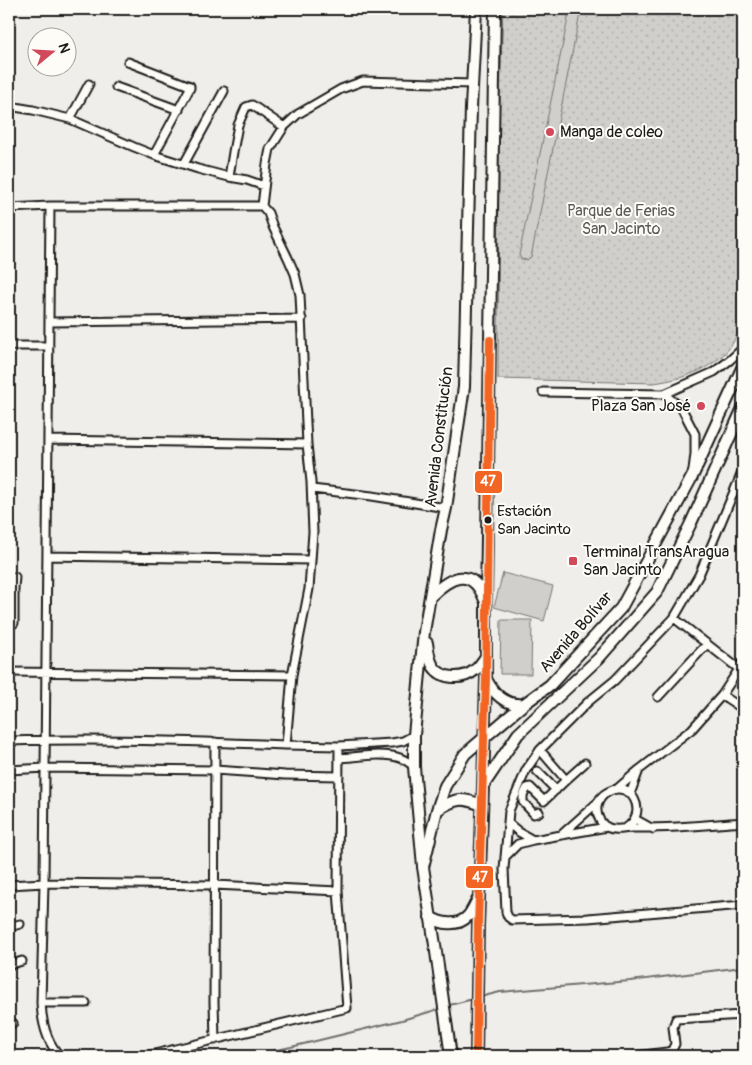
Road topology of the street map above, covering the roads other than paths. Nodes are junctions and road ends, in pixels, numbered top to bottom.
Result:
1 (476, 9) edge
2 (495, 9) edge
3 (128, 62) dead end
4 (88, 84) dead end
5 (472, 84) junction
6 (116, 87) dead end
7 (224, 91) dead end
8 (9, 106) edge
9 (178, 110) junction
10 (70, 118) junction
11 (284, 127) junction
12 (154, 155) junction
13 (184, 164) junction
14 (229, 177) junction
15 (264, 186) junction
16 (50, 206) junction
17 (262, 206) junction
18 (9, 208) edge
19 (302, 319) junction
20 (50, 322) junction
21 (9, 346) edge
22 (49, 346) junction
23 (743, 348) edge
24 (742, 371) edge
25 (543, 392) dead end
26 (664, 394) junction
27 (743, 408) edge
28 (48, 440) junction
29 (307, 444) junction
30 (743, 470) edge
31 (692, 476) junction
32 (312, 489) junction
33 (446, 508) junction
34 (47, 556) junction
35 (311, 560) junction
36 (15, 577) dead end
37 (12, 587) edge
38 (430, 596) junction
39 (486, 604) junction
40 (674, 618) junction
41 (14, 623) dead end
42 (424, 632) junction
43 (707, 644) junction
44 (485, 658) junction
45 (741, 666) edge
46 (46, 671) junction
47 (9, 672) edge
48 (292, 675) junction
49 (486, 679) junction
50 (722, 695) junction
51 (658, 698) dead end
52 (524, 704) junction
53 (743, 709) edge
54 (414, 735) junction
55 (483, 739) junction
56 (45, 740) junction
57 (9, 741) edge
58 (215, 742) junction
59 (286, 745) junction
60 (347, 745) junction
61 (339, 746) junction
62 (540, 750) junction
63 (349, 757) junction
64 (339, 758) junction
65 (585, 763) dead end
66 (414, 767) junction
67 (45, 768) junction
68 (9, 770) edge
69 (215, 770) junction
70 (639, 770) junction
71 (537, 771) dead end
72 (339, 776) junction
73 (566, 780) junction
74 (483, 786) junction
75 (617, 789) junction
76 (556, 790) junction
77 (630, 794) junction
78 (598, 802) junction
79 (482, 805) junction
80 (437, 810) junction
81 (539, 812) dead end
82 (635, 819) junction
83 (743, 822) edge
84 (508, 823) junction
85 (607, 827) junction
86 (626, 828) junction
87 (653, 829) junction
88 (561, 835) junction
89 (533, 840) junction
90 (506, 857) junction
91 (423, 867) junction
92 (44, 884) junction
93 (9, 885) edge
94 (214, 885) junction
95 (338, 891) junction
96 (479, 897) junction
97 (743, 905) edge
98 (430, 917) junction
99 (20, 924) dead end
100 (9, 928) edge
101 (22, 961) dead end
102 (9, 965) edge
103 (40, 1003) junction
104 (86, 1003) dead end
105 (743, 1015) edge
106 (215, 1040) junction
107 (60, 1056) edge
108 (146, 1056) edge
109 (451, 1056) edge
110 (476, 1056) edge
111 (635, 1056) edge

1 - 5 street, Avenida Constitución
2 - 39 street
3 - 9 street
4 - 10 street
5 - 11 street
5 - 33 street, Avenida Constitución
6 - 9 street
7 - 13 street
8 - 10 street
9 - 12 street
10 - 12 street
11 - 14 street
11 - 15 street
12 - 13 street
13 - 14 street
14 - 15 street
15 - 17 street
16 - 17 street
16 - 18 street
16 - 20 street
17 - 19 street
19 - 20 street
19 - 29 street
20 - 22 street
21 - 22 street
22 - 28 street
23 - 26 street
24 - 31 street, Avenida Bolívar
25 - 26 street
26 - 31 street
27 - 74 street, Avenida Bolívar
28 - 29 street
28 - 34 street
29 - 32 street
30 - 40 street
31 - 52 street, Avenida Bolívar
32 - 33 street
32 - 35 street
33 - 38 street, Avenida Constitución
34 - 35 street
34 - 46 street
35 - 48 street
36 - 37 street
37 - 41 street
38 - 39 street
38 - 42 street, Avenida Constitución
39 - 44 street
40 - 43 street
40 - 62 street
42 - 44 street
42 - 54 street, Avenida Constitución
43 - 45 street
43 - 51 street
44 - 49 street
45 - 50 street
46 - 47 street
46 - 48 street
46 - 56 street
48 - 59 street
49 - 52 street
49 - 55 street
50 - 53 street
50 - 70 street
52 - 55 street, Avenida Bolívar
54 - 60 street
54 - 66 street, Avenida Constitución
55 - 74 street
55 - 80 street, Avenida Bolívar
56 - 57 street
56 - 58 street
56 - 67 street
58 - 59 street
58 - 69 street
59 - 61 street
60 - 61 street
60 - 63 street
61 - 64 street
62 - 73 street
62 - 84 street
63 - 64 street
63 - 66 street
64 - 72 street
65 - 73 street
66 - 91 street, Avenida Constitución
67 - 68 street
67 - 69 street
67 - 92 street
69 - 72 street
69 - 94 street
70 - 75 street
70 - 77 street
71 - 76 street
72 - 95 street
73 - 76 street
74 - 79 street
75 - 77 street
75 - 78 street
76 - 81 street
77 - 82 street
78 - 85 street
78 - 88 street
79 - 80 street
79 - 96 street
80 - 91 street, Avenida Bolívar
82 - 86 street
82 - 87 street
83 - 87 street
84 - 89 street
84 - 90 street
85 - 86 street
85 - 88 street
86 - 87 street
88 - 89 street
89 - 90 street
90 - 97 street
91 - 98 street, Avenida Constitución
92 - 93 street
92 - 94 street
92 - 103 street
94 - 95 street
94 - 106 street
95 - 106 street
96 - 98 street
96 - 110 street
98 - 109 street, Avenida Constitución
99 - 100 street
101 - 102 street
103 - 104 street
103 - 107 street
105 - 111 street
106 - 108 street

